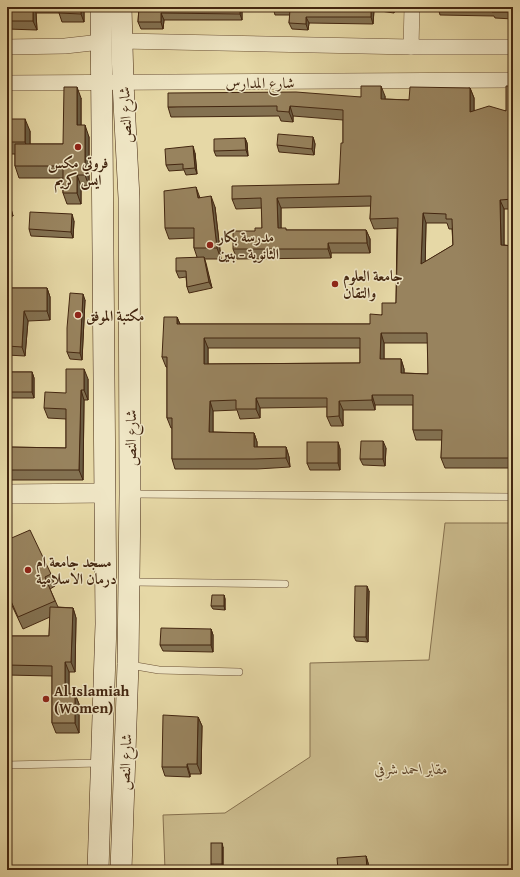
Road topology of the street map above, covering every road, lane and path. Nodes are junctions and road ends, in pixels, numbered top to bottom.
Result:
1 (101, 7) edge
2 (121, 7) edge
3 (412, 7) edge
4 (111, 42) junction
5 (7, 47) edge
6 (411, 47) junction
7 (513, 47) edge
8 (513, 80) edge
9 (112, 82) junction
10 (7, 83) edge
11 (105, 493) junction
12 (7, 494) edge
13 (130, 494) junction
14 (513, 497) edge
15 (129, 582) junction
16 (285, 584) dead end
17 (128, 664) junction
18 (239, 672) dead end
19 (102, 763) junction
20 (7, 765) edge
21 (98, 870) edge
22 (121, 870) edge

1 - 4 main road, شارع النص
2 - 4 main road, شارع النص
3 - 6 street
4 - 5 street
4 - 6 street
4 - 9 main road, شارع النص
6 - 7 street
8 - 9 street, شارع المدارس
9 - 10 street, شارع المدارس
9 - 11 main road, شارع النص
9 - 13 main road, شارع النص
11 - 12 street
11 - 19 main road, شارع النص
13 - 14 lane
13 - 15 main road, شارع النص
15 - 16 lane
15 - 17 main road, شارع النص
17 - 18 lane
17 - 22 main road, شارع النص
19 - 20 lane
19 - 21 main road, شارع النص

